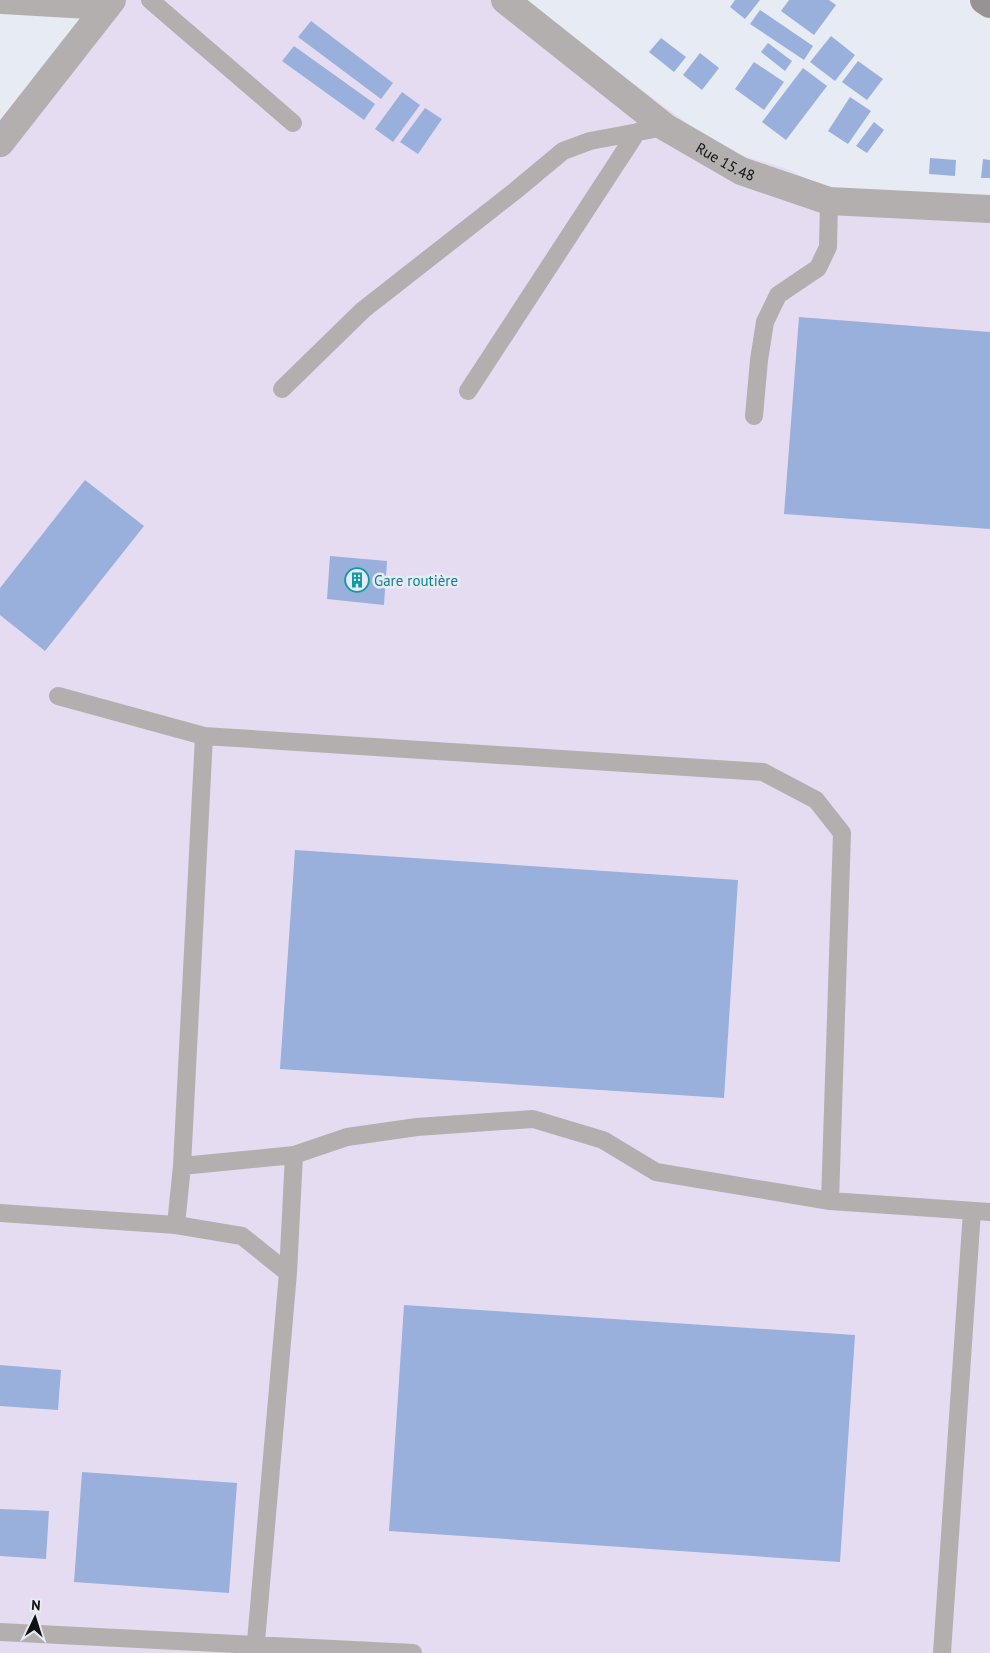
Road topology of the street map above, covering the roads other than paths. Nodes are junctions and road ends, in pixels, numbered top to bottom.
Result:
1 (2, 0) edge
2 (150, 0) edge
3 (505, 0) edge
4 (984, 0) edge
5 (109, 3) edge
6 (990, 4) edge
7 (293, 123) dead end
8 (665, 127) junction
9 (637, 132) junction
10 (0, 143) edge
11 (829, 201) junction
12 (990, 209) edge
13 (282, 390) dead end
14 (468, 391) dead end
15 (754, 416) dead end
16 (58, 696) dead end
17 (204, 736) junction
18 (294, 1155) junction
19 (182, 1166) junction
20 (830, 1201) junction
21 (972, 1211) junction
22 (990, 1212) edge
23 (0, 1213) edge
24 (176, 1226) junction
25 (288, 1273) junction
26 (0, 1632) edge
27 (255, 1649) edge
28 (413, 1653) edge
29 (942, 1653) edge

1 - 5 street
2 - 7 lane
3 - 8 street, Rue 15.48
4 - 6 main road
5 - 10 street
8 - 9 lane
8 - 11 street, Rue 15.48
9 - 13 lane
9 - 14 lane
11 - 12 street, Rue 15.48
11 - 15 lane
16 - 17 lane
17 - 19 lane
17 - 20 lane
18 - 19 lane
18 - 20 lane
18 - 25 lane
19 - 24 lane
20 - 21 lane
21 - 22 lane
21 - 29 lane
23 - 24 lane
24 - 25 lane
25 - 27 lane
26 - 27 lane
27 - 28 lane

